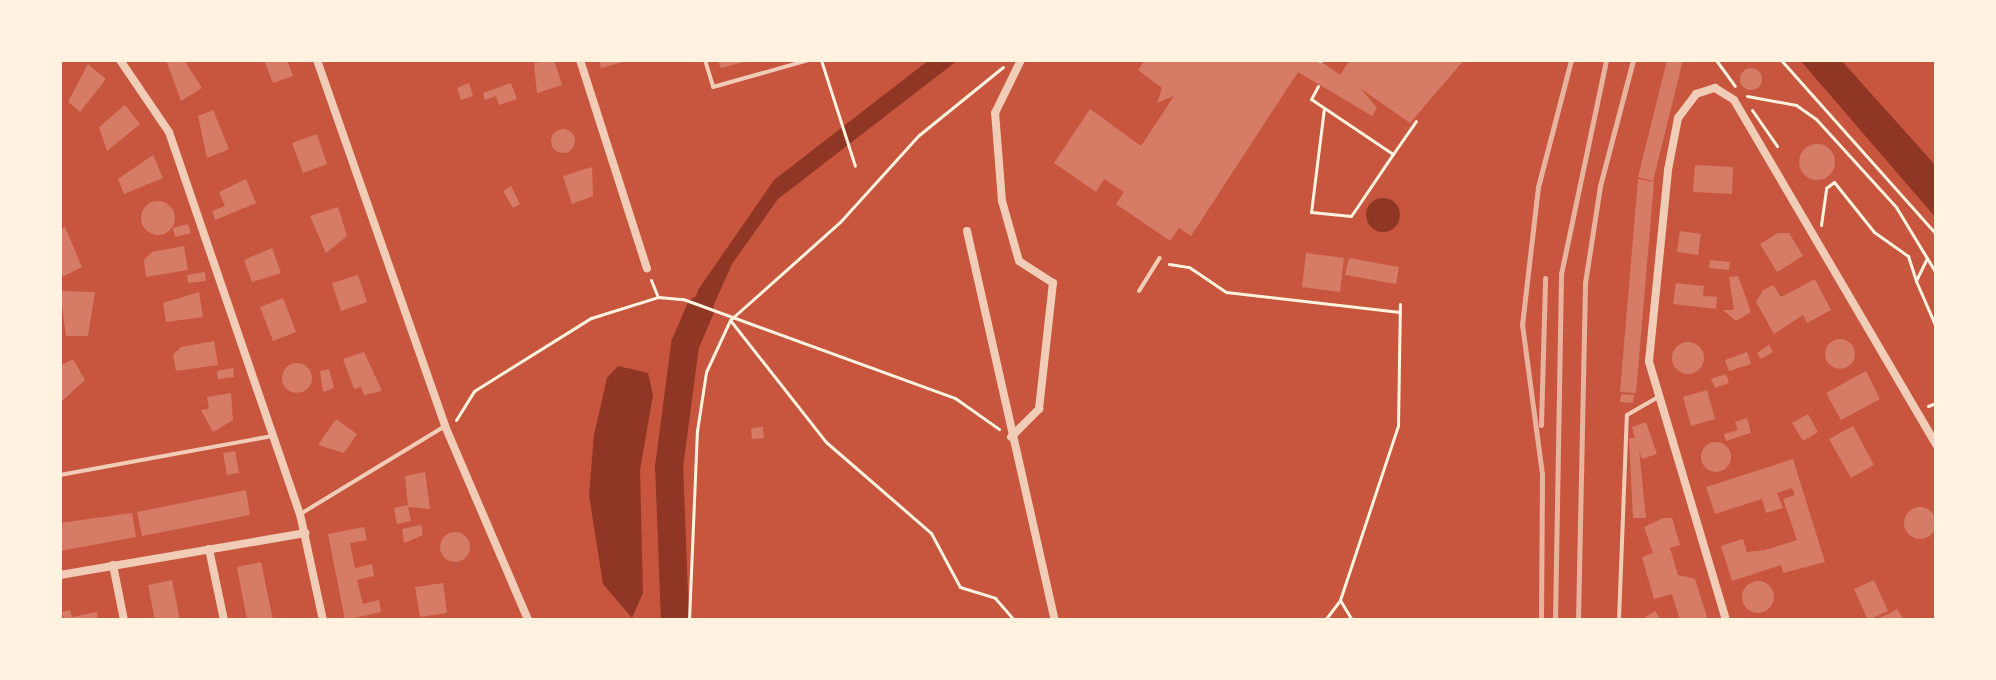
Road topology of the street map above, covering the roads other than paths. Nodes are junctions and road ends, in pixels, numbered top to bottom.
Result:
1 (120, 60) edge
2 (317, 60) edge
3 (580, 60) edge
4 (705, 60) edge
5 (809, 60) edge
6 (1021, 60) edge
7 (967, 231) dead end
8 (1160, 258) dead end
9 (647, 269) road end
10 (1139, 291) dead end
11 (1656, 398) junction
12 (449, 424) junction
13 (1008, 435) junction
14 (273, 436) junction
15 (1936, 444) edge
16 (60, 475) edge
17 (300, 514) junction
18 (305, 533) junction
19 (209, 549) junction
20 (113, 565) junction
21 (60, 575) edge
22 (124, 620) edge
23 (224, 620) edge
24 (323, 620) edge
25 (528, 620) edge
26 (1055, 620) edge
27 (1619, 620) edge
28 (1726, 620) edge

1 - 14 street
2 - 12 street
3 - 9 street
4 - 5 lane
6 - 13 street
7 - 13 street
8 - 10 lane
11 - 15 street
11 - 27 lane
11 - 28 street
12 - 17 lane
12 - 25 street
13 - 26 street
14 - 16 lane
14 - 17 street
17 - 18 street
18 - 19 street
18 - 24 street
19 - 20 street
19 - 23 street
20 - 21 street
20 - 22 street

